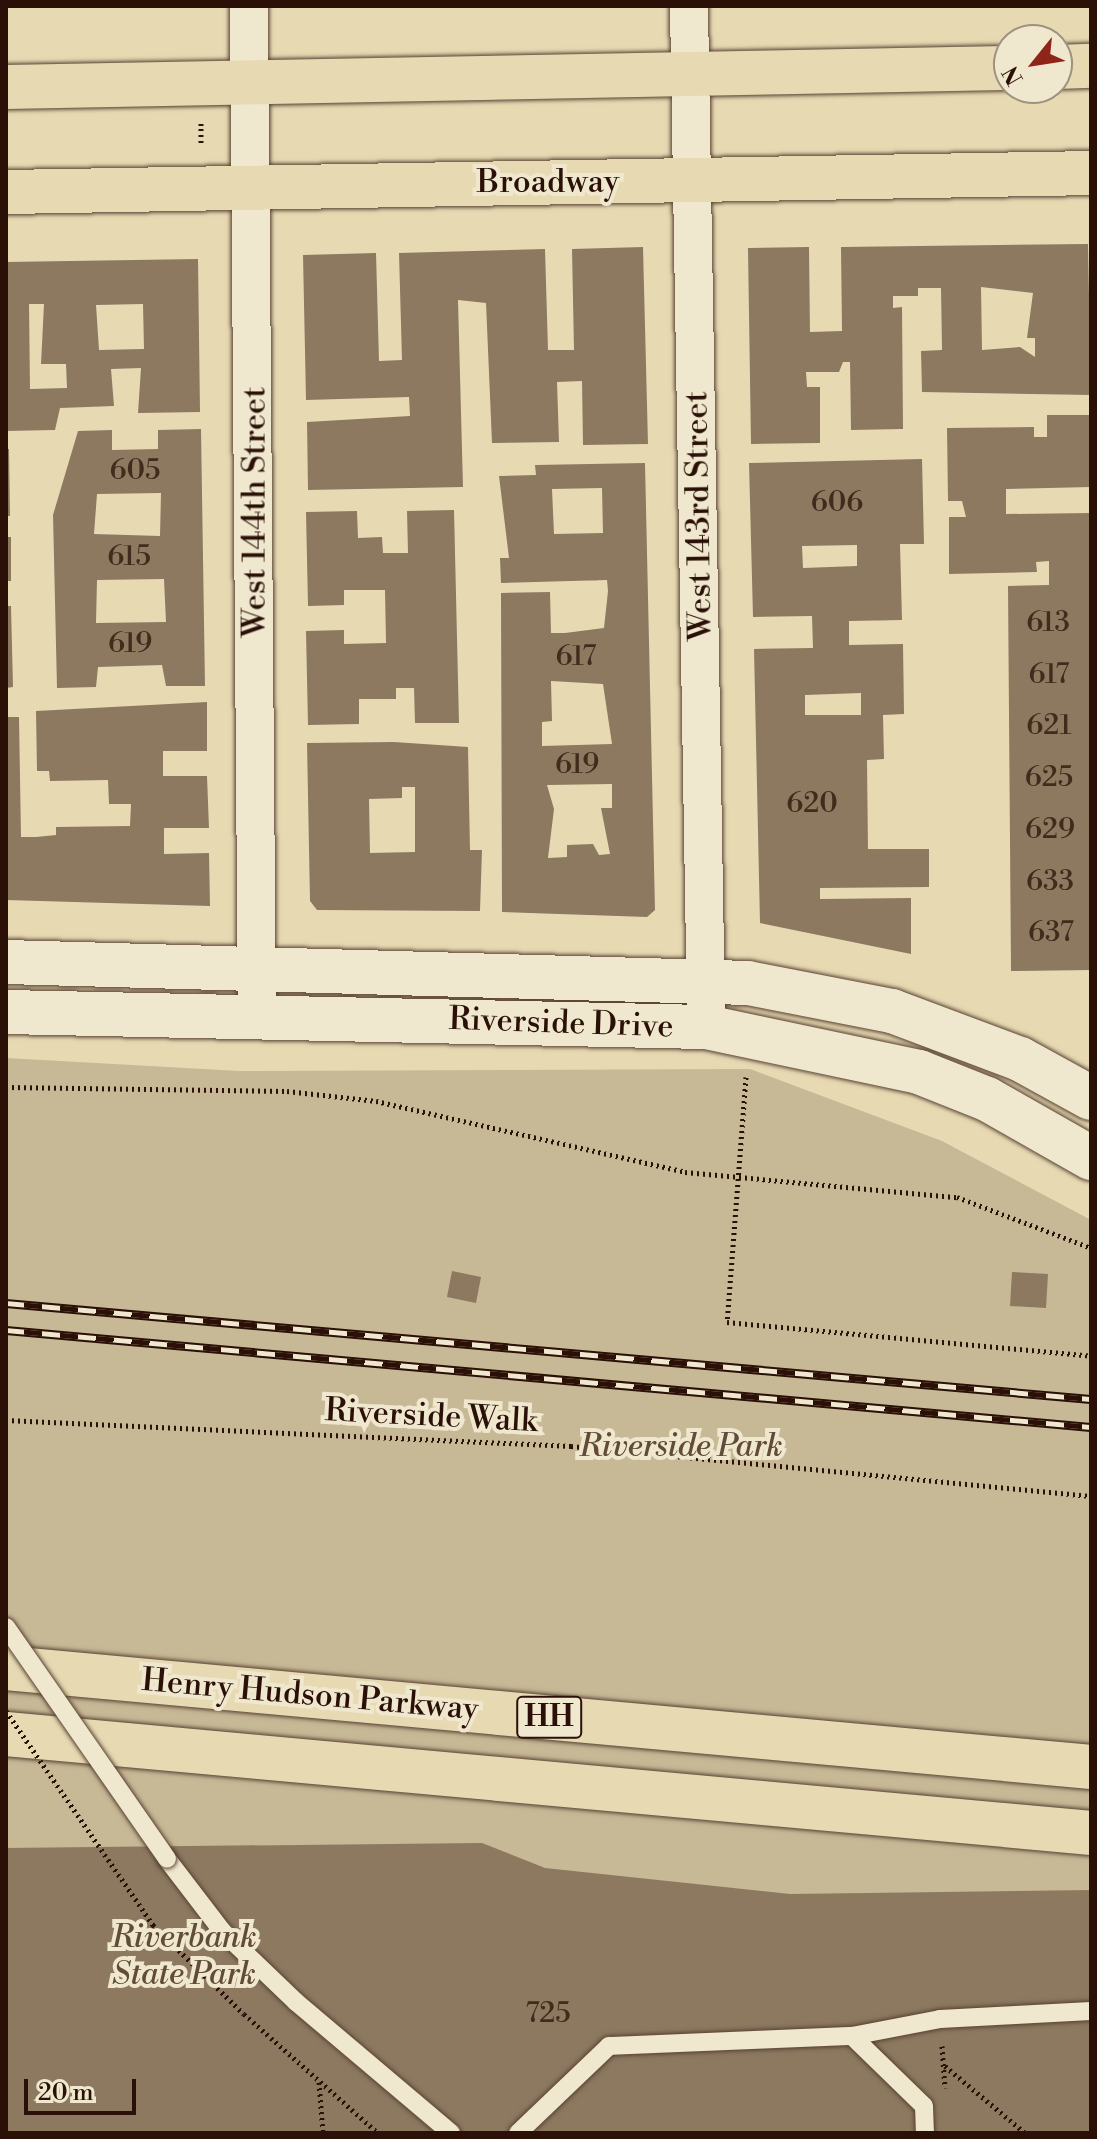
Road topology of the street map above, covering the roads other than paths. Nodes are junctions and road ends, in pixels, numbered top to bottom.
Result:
1 (249, 6) edge
2 (689, 6) edge
3 (993, 68) edge
4 (690, 74) junction
5 (251, 82) junction
6 (6, 87) edge
7 (1091, 173) edge
8 (693, 180) junction
9 (252, 184) junction
10 (6, 192) edge
11 (6, 962) edge
12 (257, 968) junction
13 (705, 980) junction
14 (6, 1012) edge
15 (257, 1018) junction
16 (706, 1027) junction
17 (1091, 1098) edge
18 (1091, 1158) edge
19 (6, 1627) edge
20 (6, 1668) edge
21 (6, 1734) edge
22 (1091, 1767) edge
23 (1091, 1833) edge
24 (1091, 2011) edge
25 (852, 2036) junction
26 (451, 2133) edge
27 (518, 2133) edge
28 (925, 2133) edge

1 - 5 street, West 144th Street
2 - 4 street, West 143rd Street
3 - 4 main road
4 - 5 main road
4 - 8 street, West 143rd Street
5 - 6 main road
5 - 9 street, West 144th Street
7 - 8 main road, Broadway
8 - 9 main road, Broadway
8 - 13 street, West 143rd Street
9 - 10 main road, Broadway
9 - 12 street, West 144th Street
11 - 12 main road, Riverside Drive
12 - 13 main road, Riverside Drive
12 - 15 street, West 144th Street
13 - 16 street, West 143rd Street
13 - 17 main road, Riverside Drive
14 - 15 main road, Riverside Drive
15 - 16 main road, Riverside Drive
16 - 18 main road, Riverside Drive
19 - 26 lane, bridge
20 - 22 main road, Henry Hudson Parkway / HH
21 - 23 main road, Henry Hudson Parkway / HH, bridge
24 - 25 lane
25 - 27 lane
25 - 28 lane

